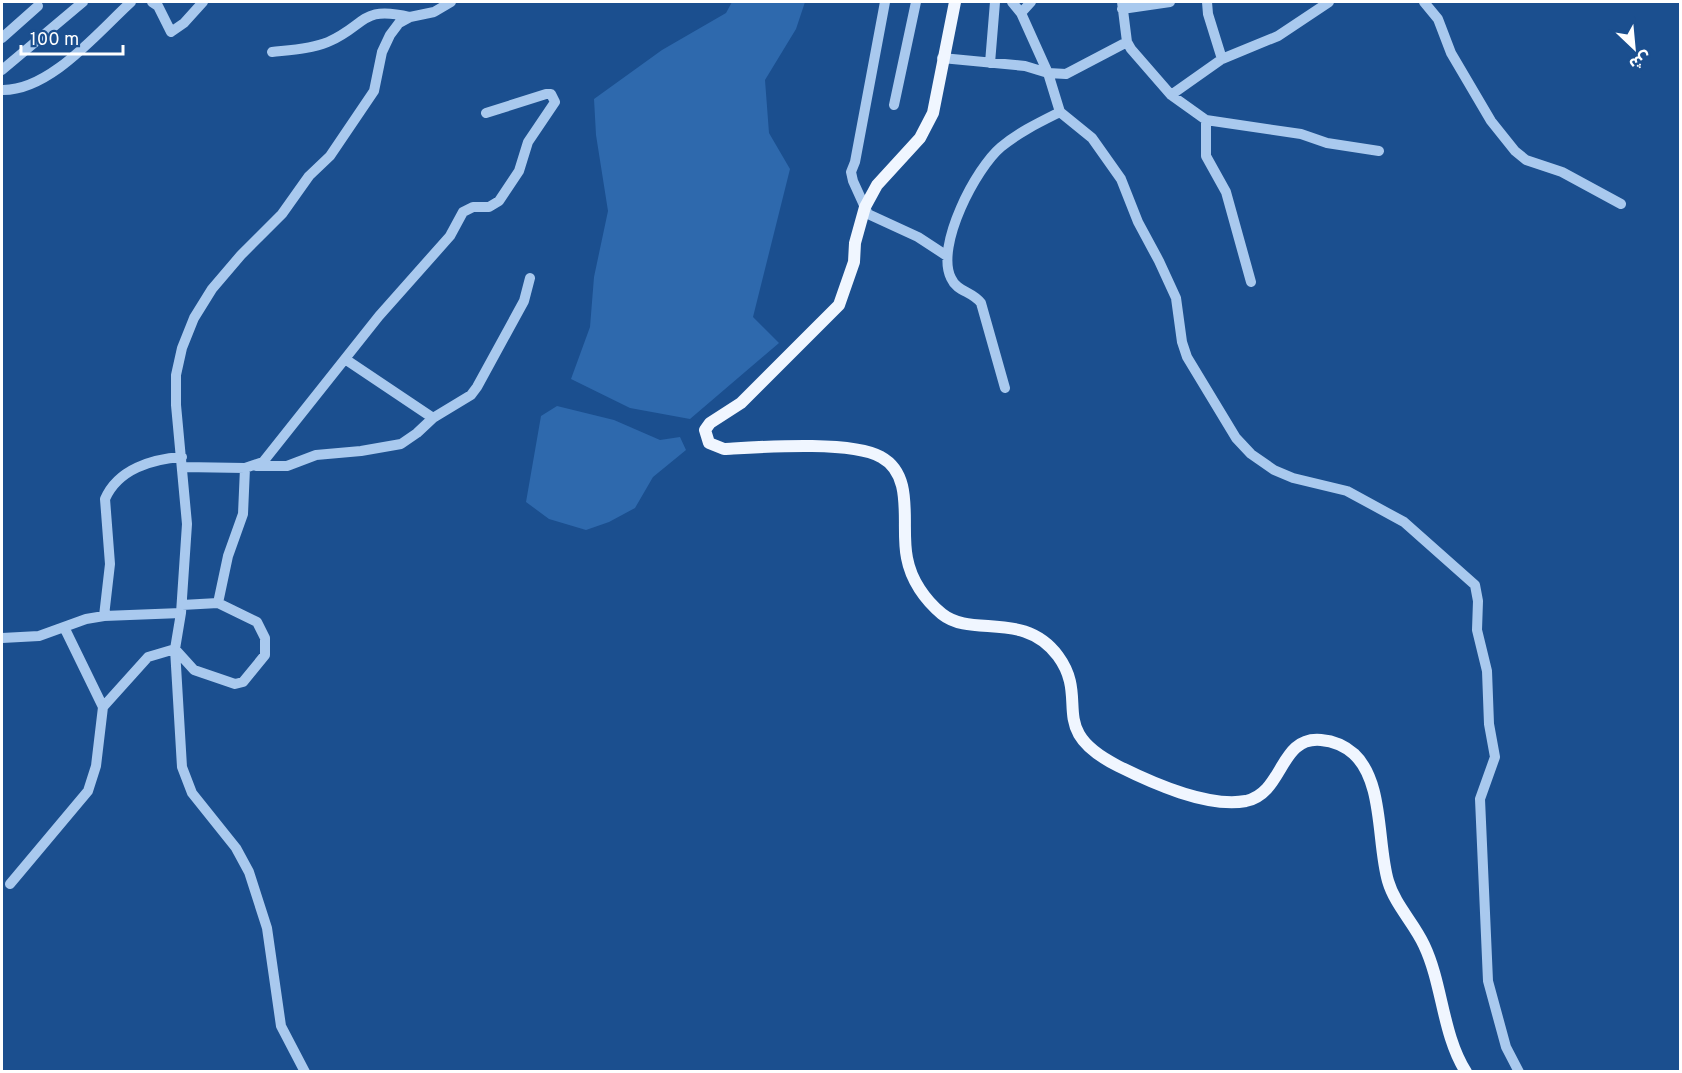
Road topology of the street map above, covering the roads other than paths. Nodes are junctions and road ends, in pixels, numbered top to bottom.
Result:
1 (83, 2) edge
2 (131, 2) edge
3 (152, 2) edge
4 (202, 2) edge
5 (451, 2) edge
6 (885, 2) edge
7 (916, 2) edge
8 (955, 2) edge
9 (995, 2) edge
10 (1012, 2) edge
11 (1031, 2) edge
12 (1170, 2) edge
13 (1207, 2) edge
14 (1329, 2) edge
15 (1424, 2) edge
16 (1122, 5) edge
17 (38, 6) dead end
18 (1021, 13) junction
19 (410, 17) junction
20 (2, 38) edge
21 (1126, 42) junction
22 (272, 52) dead end
23 (942, 58) junction
24 (1222, 59) junction
25 (990, 63) junction
26 (2, 70) edge
27 (1048, 73) junction
28 (2, 90) edge
29 (1171, 95) junction
30 (894, 105) dead end
31 (1060, 112) junction
32 (486, 113) dead end
33 (1206, 120) junction
34 (1379, 151) dead end
35 (1621, 204) dead end
36 (865, 207) junction
37 (947, 256) junction
38 (530, 278) dead end
39 (1251, 282) dead end
40 (345, 359) junction
41 (1005, 388) dead end
42 (433, 418) junction
43 (182, 462) junction
44 (250, 467) junction
45 (218, 603) junction
46 (182, 609) junction
47 (104, 616) junction
48 (64, 627) junction
49 (2, 638) edge
50 (175, 649) junction
51 (104, 707) junction
52 (10, 884) dead end
53 (304, 1071) edge
54 (1466, 1071) edge
55 (1519, 1071) edge

1 - 26 street
2 - 28 street
3 - 4 street
5 - 19 street
6 - 36 street
7 - 30 street
8 - 23 main road
9 - 25 street
10 - 18 street
11 - 18 street
12 - 16 street
13 - 24 street
14 - 24 street
15 - 35 street
16 - 21 street
17 - 20 street
18 - 27 street
19 - 22 street
19 - 43 street
21 - 27 street
21 - 29 street
23 - 25 street
23 - 36 main road
24 - 29 street
25 - 27 street
27 - 31 street
29 - 33 street
31 - 37 street
31 - 55 street
32 - 40 street
33 - 34 street
33 - 39 street
36 - 37 street
36 - 54 main road
37 - 41 street
38 - 42 street
40 - 42 street
40 - 44 street
42 - 44 street
43 - 44 street
43 - 46 street
43 - 47 street
44 - 45 street
45 - 46 street
45 - 50 street
46 - 47 street
46 - 50 street
47 - 48 street
48 - 49 street
48 - 51 street
50 - 51 street
50 - 53 street
51 - 52 street

